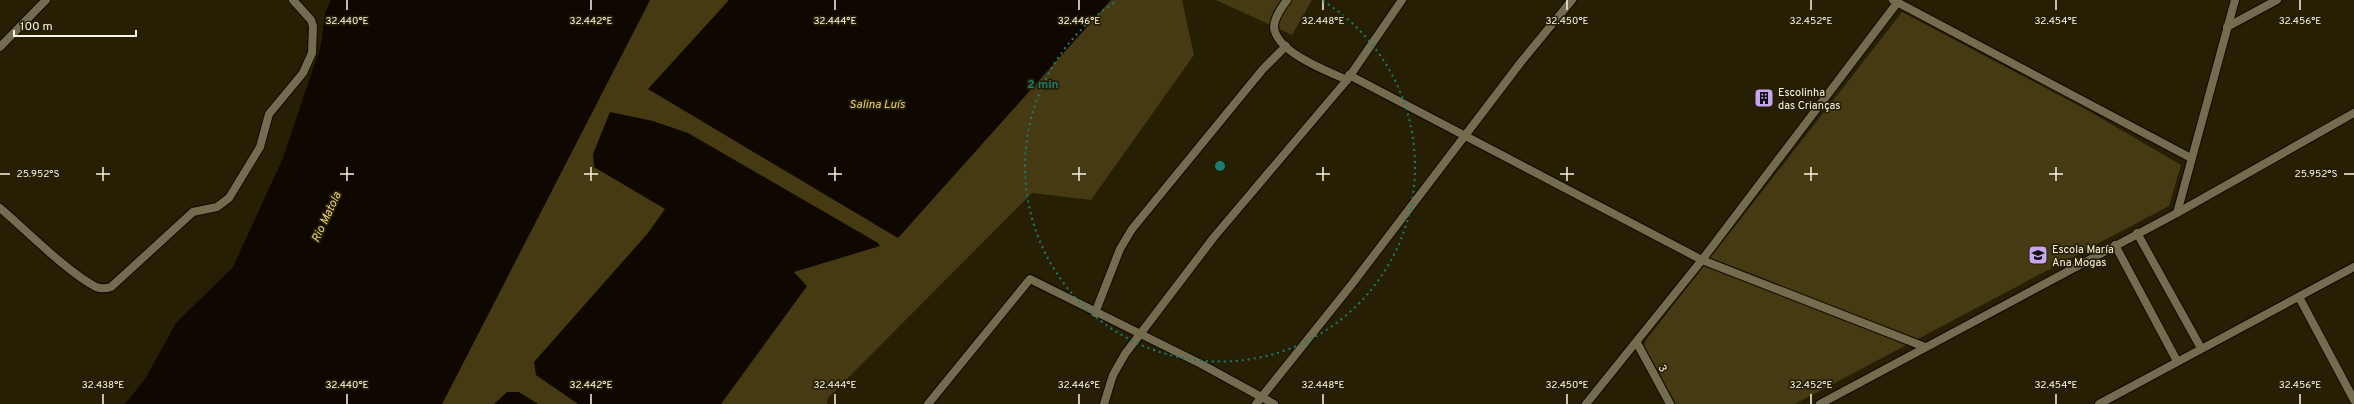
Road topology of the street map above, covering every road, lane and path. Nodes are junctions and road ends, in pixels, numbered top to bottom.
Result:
1 (46, 0) edge
2 (293, 0) edge
3 (1287, 0) edge
4 (1402, 0) edge
5 (1572, 0) edge
6 (2234, 0) edge
7 (2277, 0) edge
8 (1895, 1) edge
9 (2227, 26) junction
10 (1286, 46) junction
11 (0, 47) edge
12 (1348, 78) junction
13 (2354, 113) edge
14 (1466, 136) junction
15 (2191, 158) junction
16 (0, 208) edge
17 (2177, 213) junction
18 (2137, 233) junction
19 (2114, 245) junction
20 (1702, 260) junction
21 (2354, 267) edge
22 (2299, 297) junction
23 (1095, 313) junction
24 (1141, 334) junction
25 (1637, 343) junction
26 (1925, 347) junction
27 (2201, 348) junction
28 (2176, 361) junction
29 (2354, 400) edge
30 (1259, 401) edge
31 (928, 404) edge
32 (1104, 404) edge
33 (1274, 404) edge
34 (1586, 404) edge
35 (1670, 404) edge
36 (1820, 404) edge
37 (2099, 404) edge

1 - 11 street
2 - 16 street
3 - 10 street
4 - 12 street
5 - 14 street
6 - 9 street
7 - 9 street
8 - 15 street
8 - 20 street
9 - 15 street
10 - 12 street
10 - 23 street
12 - 14 street
12 - 24 street
13 - 17 street
14 - 20 street
14 - 30 street
15 - 17 street
17 - 18 street
18 - 19 street
18 - 27 street
19 - 26 street
19 - 28 street
20 - 25 street
20 - 26 street
21 - 22 street
22 - 27 street
22 - 29 street
23 - 24 street
23 - 31 street
24 - 30 street
24 - 32 street
25 - 34 street
25 - 35 street, 3
26 - 36 street
27 - 28 street
28 - 37 street
30 - 33 street

